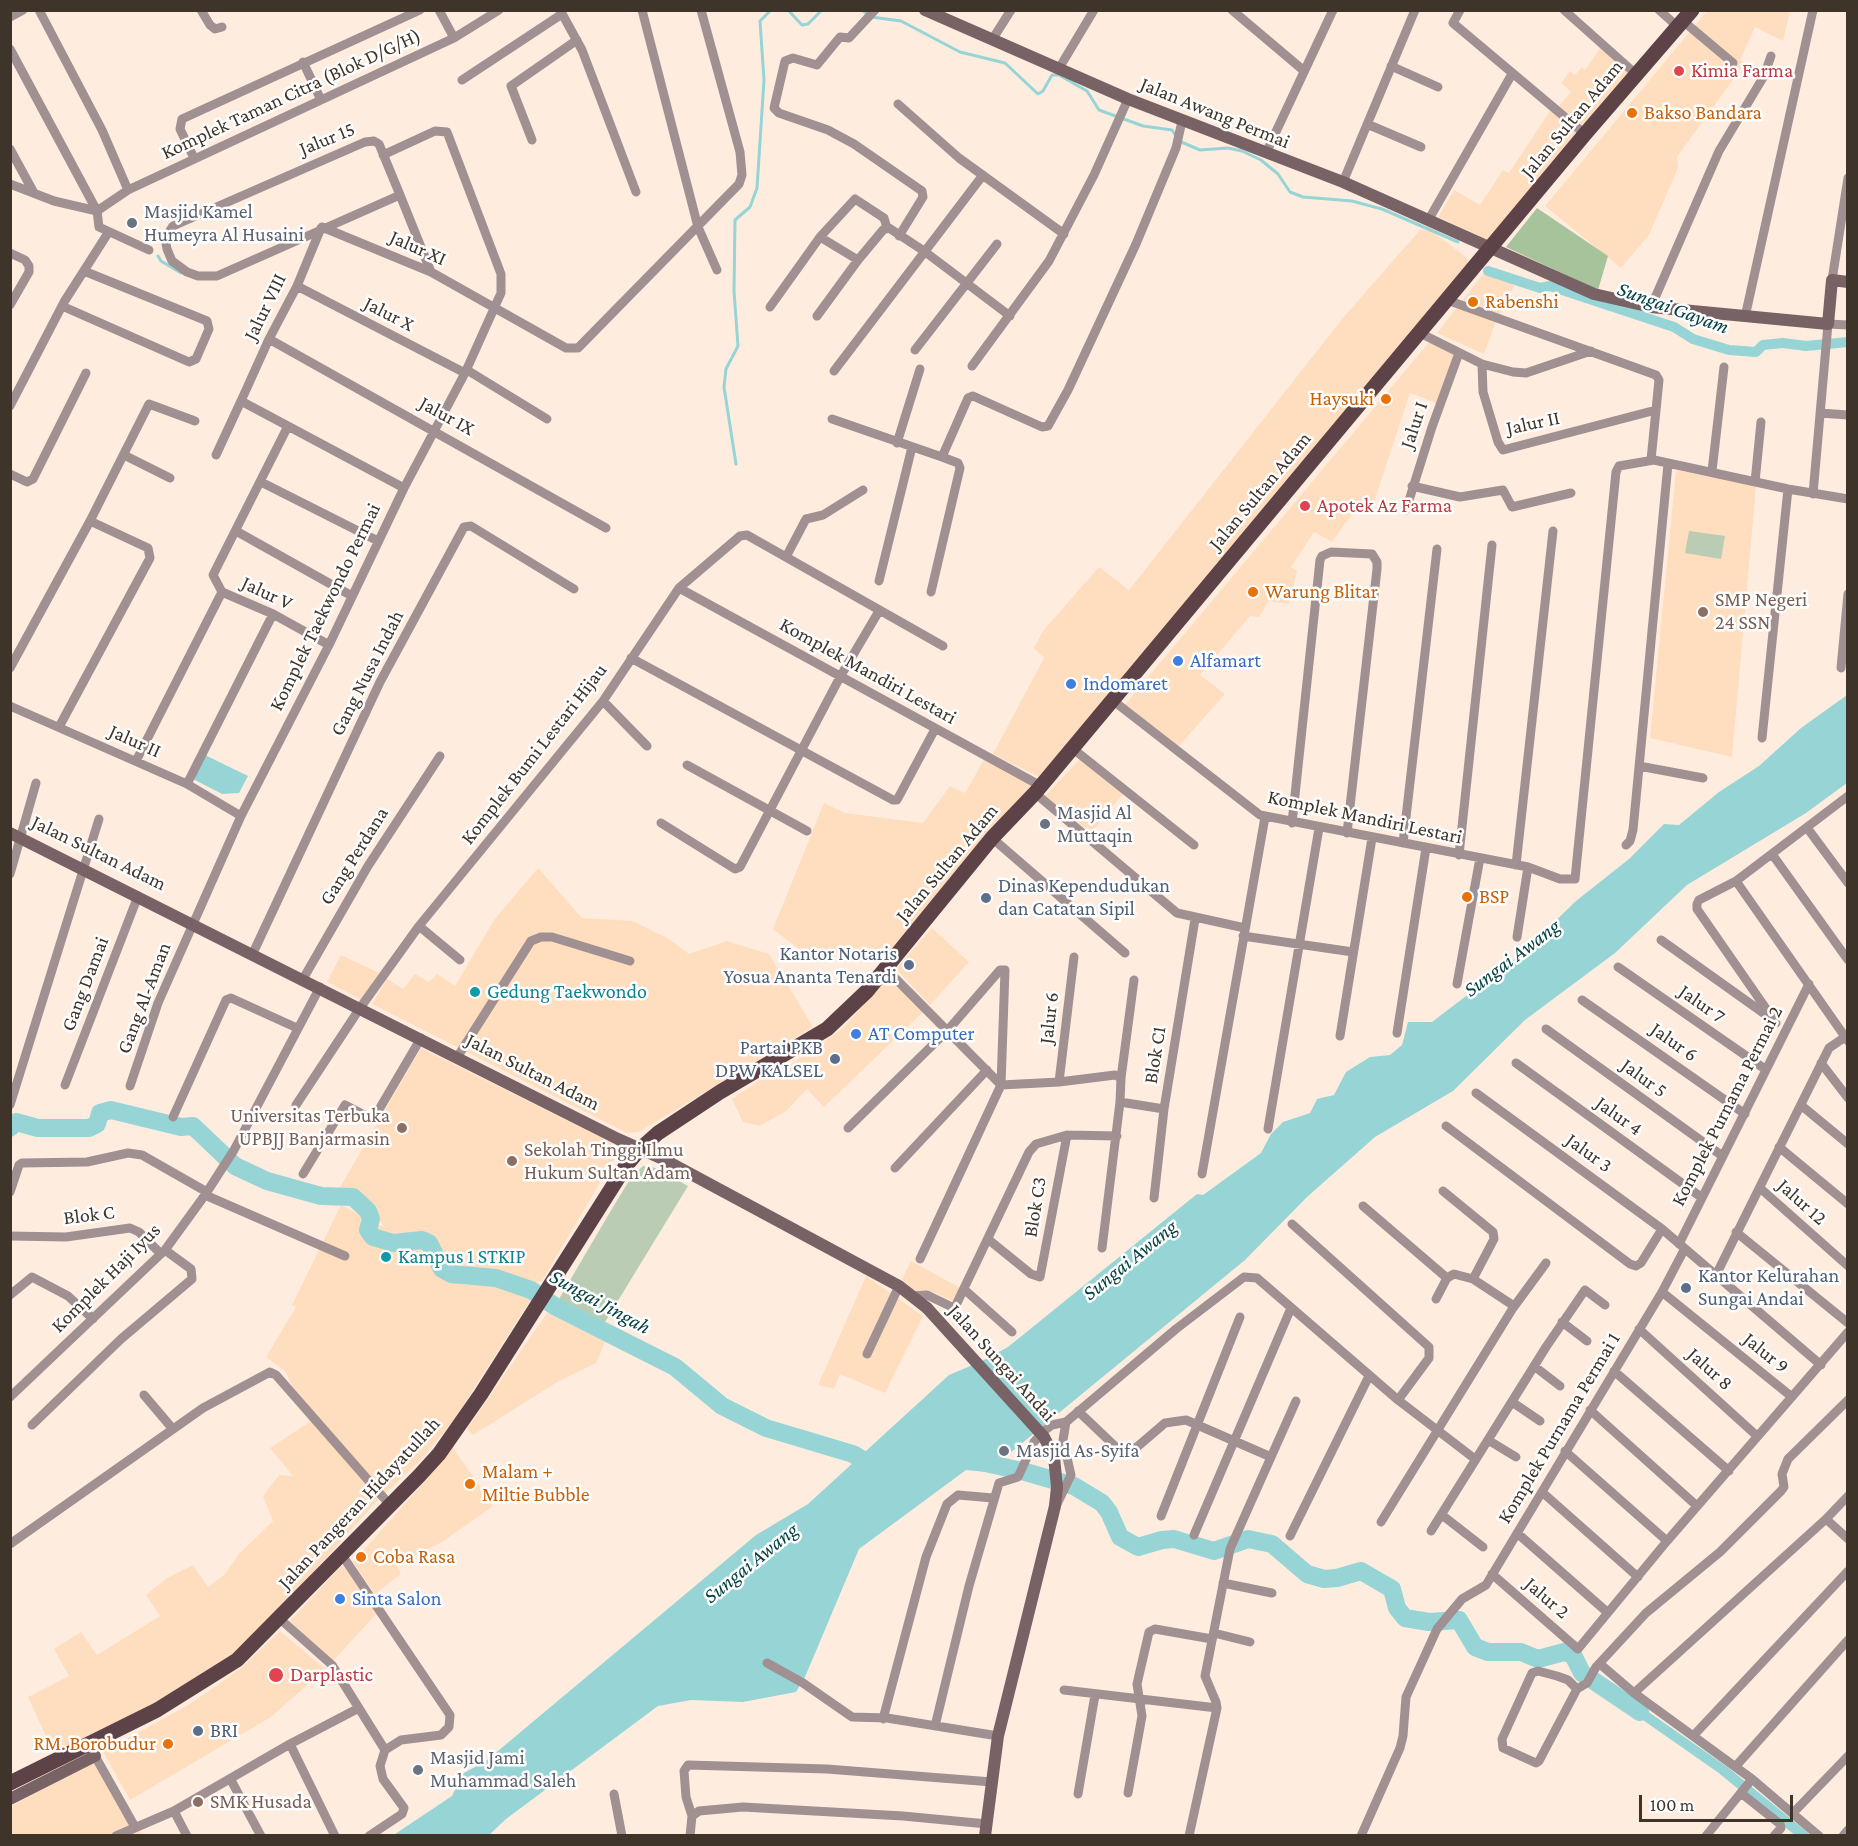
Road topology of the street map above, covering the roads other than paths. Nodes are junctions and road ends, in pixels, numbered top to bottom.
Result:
1 (23, 10) edge
2 (39, 10) edge
3 (201, 10) edge
4 (420, 10) edge
5 (439, 10) edge
6 (499, 10) edge
7 (642, 10) edge
8 (701, 10) edge
9 (925, 10) edge
10 (1011, 10) edge
11 (1094, 10) edge
12 (1232, 10) edge
13 (1333, 10) edge
14 (1415, 10) edge
15 (1460, 10) edge
16 (1564, 10) edge
17 (1659, 10) edge
18 (1813, 10) edge
19 (561, 12) edge
20 (873, 14) edge
21 (10, 17) edge
22 (1684, 19) edge
23 (222, 27) dead end
24 (454, 38) junction
25 (577, 40) junction
26 (992, 40) junction
27 (10, 49) edge
28 (1771, 56) dead end
29 (303, 62) junction
30 (1733, 63) dead end
31 (1391, 66) junction
32 (1058, 70) junction
33 (1303, 70) junction
34 (1512, 74) junction
35 (1637, 75) junction
36 (462, 80) dead end
37 (1438, 87) dead end
38 (1128, 99) junction
39 (321, 100) junction
40 (898, 104) dead end
41 (1367, 124) junction
42 (1182, 125) junction
43 (1585, 134) junction
44 (532, 140) dead end
45 (1421, 147) dead end
46 (10, 149) edge
47 (1266, 153) junction
48 (383, 155) junction
49 (194, 158) junction
50 (983, 175) junction
51 (1848, 178) edge
52 (1343, 182) junction
53 (10, 184) edge
54 (128, 190) junction
55 (636, 192) dead end
56 (34, 193) junction
57 (400, 195) junction
58 (97, 211) junction
59 (1845, 218) edge
60 (1429, 219) junction
61 (698, 226) junction
62 (322, 227) junction
63 (887, 228) junction
64 (108, 233) junction
65 (1064, 234) junction
66 (899, 236) junction
67 (820, 237) junction
68 (997, 244) dead end
69 (1492, 248) junction
70 (149, 250) dead end
71 (924, 251) junction
72 (10, 253) edge
73 (858, 260) junction
74 (717, 270) dead end
75 (84, 271) junction
76 (431, 272) junction
77 (1832, 280) junction
78 (1848, 282) edge
79 (967, 284) junction
80 (297, 286) junction
81 (1447, 300) junction
82 (10, 305) edge
83 (62, 306) junction
84 (770, 307) dead end
85 (1651, 307) junction
86 (495, 309) junction
87 (817, 316) dead end
88 (1010, 316) junction
89 (1744, 317) junction
90 (1828, 324) junction
91 (1848, 325) edge
92 (1420, 333) junction
93 (269, 339) junction
94 (915, 350) dead end
95 (1591, 351) junction
96 (1459, 353) junction
97 (1482, 363) junction
98 (972, 366) dead end
99 (1724, 368) dead end
100 (920, 369) dead end
101 (466, 372) junction
102 (834, 372) dead end
103 (86, 373) dead end
104 (241, 401) junction
105 (10, 406) edge
106 (1656, 411) junction
107 (1820, 413) junction
108 (1848, 415) edge
109 (547, 419) dead end
110 (832, 419) dead end
111 (195, 421) dead end
112 (1761, 422) dead end
113 (288, 426) junction
114 (436, 430) junction
115 (897, 443) junction
116 (912, 447) junction
117 (124, 455) junction
118 (216, 455) dead end
119 (942, 457) junction
120 (1651, 460) junction
121 (1668, 464) junction
122 (1712, 471) junction
123 (10, 474) edge
124 (170, 478) dead end
125 (261, 482) junction
126 (1755, 482) junction
127 (1412, 486) junction
128 (404, 488) junction
129 (1788, 489) junction
130 (863, 490) dead end
131 (1570, 493) dead end
132 (1813, 494) junction
133 (1848, 499) edge
134 (1406, 510) dead end
135 (90, 521) junction
136 (606, 528) dead end
137 (236, 531) junction
138 (1553, 531) dead end
139 (378, 541) junction
140 (1492, 545) dead end
141 (1437, 549) dead end
142 (786, 557) junction
143 (879, 581) dead end
144 (679, 588) junction
145 (574, 589) dead end
146 (222, 592) junction
147 (931, 592) dead end
148 (1848, 594) edge
149 (352, 596) junction
150 (879, 611) junction
151 (273, 614) junction
152 (329, 645) junction
153 (944, 646) dead end
154 (631, 658) junction
155 (10, 668) edge
156 (1842, 668) dead end
157 (840, 677) junction
158 (1111, 699) junction
159 (603, 701) junction
160 (10, 706) edge
161 (59, 727) junction
162 (935, 729) junction
163 (1762, 738) dead end
164 (647, 746) dead end
165 (1072, 748) junction
166 (802, 750) junction
167 (440, 756) dead end
168 (136, 761) junction
169 (687, 765) dead end
170 (1638, 766) junction
171 (1702, 778) dead end
172 (36, 783) dead end
173 (187, 784) junction
174 (1038, 789) junction
175 (1846, 799) edge
176 (769, 812) junction
177 (241, 816) junction
178 (1264, 817) junction
179 (99, 819) dead end
180 (661, 823) dead end
181 (1292, 823) junction
182 (1319, 828) junction
183 (1808, 829) junction
184 (807, 831) dead end
185 (1347, 832) junction
186 (15, 835) edge
187 (992, 838) junction
188 (1372, 838) junction
189 (1403, 843) junction
190 (1194, 845) dead end
191 (1626, 845) dead end
192 (1426, 848) junction
193 (1772, 854) junction
194 (1459, 855) junction
195 (1480, 858) junction
196 (1516, 865) junction
197 (1528, 867) junction
198 (83, 869) junction
199 (10, 874) edge
200 (1736, 881) junction
201 (1848, 883) edge
202 (138, 896) junction
203 (1195, 919) junction
204 (192, 923) junction
205 (419, 927) junction
206 (1244, 932) junction
207 (1517, 937) dead end
208 (1661, 940) dead end
209 (1299, 944) junction
210 (1353, 952) junction
211 (253, 953) junction
212 (1125, 953) dead end
213 (1074, 957) dead end
214 (460, 960) dead end
215 (1848, 960) edge
216 (630, 961) dead end
217 (1618, 967) dead end
218 (886, 970) junction
219 (303, 979) junction
220 (1134, 980) dead end
221 (1457, 984) dead end
222 (1809, 984) junction
223 (320, 987) junction
224 (1582, 1000) dead end
225 (360, 1008) junction
226 (1776, 1023) junction
227 (297, 1028) junction
228 (1546, 1029) dead end
229 (948, 1030) junction
230 (1785, 1030) junction
231 (1397, 1033) dead end
232 (1340, 1036) dead end
233 (421, 1038) junction
234 (1846, 1038) edge
235 (458, 1056) junction
236 (1516, 1063) dead end
237 (1821, 1063) junction
238 (1765, 1069) junction
239 (987, 1070) junction
240 (1120, 1078) junction
241 (1059, 1082) junction
242 (65, 1085) dead end
243 (1001, 1085) junction
244 (130, 1086) dead end
245 (1476, 1093) dead end
246 (1848, 1098) edge
247 (1120, 1102) junction
248 (10, 1105) edge
249 (296, 1105) dead end
250 (1802, 1106) junction
251 (1164, 1109) junction
252 (1745, 1114) junction
253 (173, 1117) dead end
254 (1446, 1126) dead end
255 (848, 1128) dead end
256 (1268, 1129) dead end
257 (1067, 1135) junction
258 (1117, 1136) junction
259 (1848, 1144) edge
260 (1779, 1148) junction
261 (640, 1149) junction
262 (1721, 1155) junction
263 (895, 1168) dead end
264 (303, 1174) dead end
265 (1202, 1174) dead end
266 (1760, 1188) junction
267 (1443, 1191) dead end
268 (10, 1192) edge
269 (206, 1193) junction
270 (1701, 1197) junction
271 (1154, 1198) dead end
272 (1848, 1204) edge
273 (1364, 1206) dead end
274 (1292, 1224) dead end
275 (1662, 1228) junction
276 (1736, 1232) junction
277 (10, 1236) edge
278 (989, 1240) junction
279 (1681, 1247) junction
280 (1102, 1248) dead end
281 (163, 1252) junction
282 (345, 1256) dead end
283 (920, 1259) dead end
284 (1546, 1263) dead end
285 (1848, 1266) edge
286 (1716, 1275) junction
287 (1447, 1278) junction
288 (1473, 1279) junction
289 (899, 1286) junction
290 (965, 1290) junction
291 (1662, 1292) junction
292 (10, 1295) edge
293 (913, 1296) junction
294 (1436, 1299) dead end
295 (1605, 1305) dead end
296 (1292, 1308) junction
297 (1513, 1308) junction
298 (1240, 1317) dead end
299 (93, 1319) junction
300 (1562, 1322) junction
301 (1848, 1323) edge
302 (1639, 1329) junction
303 (1012, 1332) dead end
304 (1848, 1332) edge
305 (1587, 1341) dead end
306 (867, 1354) dead end
307 (1821, 1365) junction
308 (1534, 1366) junction
309 (1614, 1371) junction
310 (1369, 1376) junction
311 (1560, 1386) dead end
312 (144, 1395) dead end
313 (10, 1397) edge
314 (1792, 1397) junction
315 (1398, 1400) junction
316 (1848, 1400) edge
317 (1296, 1401) dead end
318 (1512, 1402) junction
319 (1590, 1410) junction
320 (1077, 1411) junction
321 (1540, 1421) dead end
322 (1066, 1422) junction
323 (1197, 1424) junction
324 (32, 1425) dead end
325 (172, 1428) junction
326 (1437, 1430) junction
327 (1757, 1436) junction
328 (1488, 1440) junction
329 (1234, 1441) junction
330 (1564, 1451) junction
331 (1271, 1457) junction
332 (1516, 1457) dead end
333 (1475, 1459) junction
334 (1729, 1470) junction
335 (1061, 1489) junction
336 (1542, 1491) junction
337 (1848, 1496) edge
338 (993, 1498) junction
339 (390, 1505) junction
340 (1697, 1506) junction
341 (1442, 1515) junction
342 (1161, 1516) dead end
343 (1826, 1519) junction
344 (1381, 1522) dead end
345 (1431, 1531) dead end
346 (1517, 1533) junction
347 (1194, 1535) dead end
348 (1290, 1536) dead end
349 (1848, 1539) edge
350 (1667, 1540) junction
351 (10, 1544) edge
352 (1483, 1547) dead end
353 (342, 1555) junction
354 (1848, 1571) edge
355 (1492, 1574) junction
356 (1638, 1577) junction
357 (1223, 1583) junction
358 (1272, 1593) dead end
359 (1607, 1612) junction
360 (280, 1619) junction
361 (1213, 1636) junction
362 (1848, 1640) edge
363 (1250, 1642) dead end
364 (767, 1664) dead end
365 (1597, 1668) junction
366 (1577, 1689) junction
367 (1064, 1690) dead end
368 (1634, 1693) junction
369 (1095, 1695) junction
370 (1138, 1697) junction
371 (359, 1708) junction
372 (1217, 1708) junction
373 (883, 1719) junction
374 (935, 1726) junction
375 (1694, 1735) junction
376 (998, 1736) junction
377 (290, 1744) junction
378 (385, 1749) junction
379 (92, 1750) junction
380 (1848, 1756) edge
381 (1736, 1766) junction
382 (231, 1780) junction
383 (992, 1782) junction
384 (10, 1783) edge
385 (1746, 1787) junction
386 (1128, 1793) dead end
387 (614, 1794) dead end
388 (1078, 1794) dead end
389 (10, 1799) edge
390 (174, 1812) junction
391 (1794, 1812) junction
392 (692, 1816) junction
393 (135, 1827) junction
394 (986, 1830) edge
395 (1848, 1830) edge
396 (116, 1836) edge
397 (187, 1836) edge
398 (261, 1836) edge
399 (335, 1836) edge
400 (369, 1836) edge
401 (622, 1836) edge
402 (690, 1836) edge
403 (1189, 1836) edge
404 (1361, 1836) edge
405 (1706, 1836) edge
406 (1774, 1836) edge
407 (1819, 1836) edge
408 (1843, 1836) edge

1 - 21 street
2 - 54 street
3 - 23 street
4 - 29 street
5 - 24 street
6 - 24 street, Komplek Taman Citra (Blok D/G/H)
7 - 61 street
8 - 61 street, Jalur XI
9 - 26 street, Jalan Awang Permai
10 - 26 street
11 - 32 street
12 - 33 street
13 - 33 street
14 - 31 street
15 - 34 street
16 - 35 street
17 - 22 street
18 - 89 street
19 - 25 street
19 - 36 street
20 - 66 street
22 - 30 street
22 - 35 main road, Jalan Sultan Adam
24 - 39 street, Komplek Taman Citra (Blok D/G/H)
25 - 44 street
25 - 55 street
26 - 32 street, Jalan Awang Permai
27 - 58 street
28 - 85 street
29 - 39 street
29 - 49 street
31 - 37 street
31 - 41 street
32 - 38 street, Jalan Awang Permai
33 - 47 street
34 - 43 street
34 - 60 street
35 - 43 main road, Jalan Sultan Adam
38 - 42 street, Jalan Awang Permai
38 - 65 street
39 - 49 street, Komplek Taman Citra (Blok D/G/H)
40 - 50 street
41 - 45 street
41 - 52 street
42 - 47 street, Jalan Awang Permai
42 - 119 street
43 - 69 main road, Jalan Sultan Adam
46 - 56 street
47 - 52 street, Jalan Awang Permai
48 - 57 street
48 - 62 street, Jalur 15
48 - 86 street
49 - 54 street, Komplek Taman Citra (Blok D/G/H)
50 - 65 street
50 - 71 street
51 - 59 street
52 - 60 street, Jalan Awang Permai
53 - 56 street
54 - 58 street, Komplek Taman Citra (Blok D/G/H)
56 - 58 street
57 - 62 street
57 - 76 street
58 - 64 street
59 - 77 street
60 - 69 street, Jalan Awang Permai
61 - 74 street
61 - 86 street, Jalur XI
62 - 76 street, Jalur XI
62 - 80 street, Jalur VIII
63 - 66 street
63 - 67 street
63 - 73 street
64 - 70 street
64 - 75 street
65 - 88 street
66 - 71 street
67 - 73 street
67 - 84 street
68 - 79 street
69 - 81 main road, Jalan Sultan Adam
69 - 85 street, Jalan Awang Permai
71 - 79 street
71 - 102 street
72 - 82 street
73 - 87 street
75 - 83 street
75 - 83 street
76 - 86 street, Jalur XI
77 - 78 street
77 - 90 street
79 - 88 street
79 - 94 street
80 - 93 street, Jalur VIII
80 - 101 street, Jalur X
81 - 92 main road, Jalan Sultan Adam
81 - 95 street
83 - 105 street
85 - 89 street, Jalan Awang Permai
86 - 101 street, Komplek Taekwondo Permai
88 - 98 street
89 - 90 street, Jalan Awang Permai
90 - 91 street
90 - 107 street
92 - 96 street
92 - 158 main road, Jalan Sultan Adam
93 - 104 street, Jalur VIII
93 - 114 street, Jalur IX
95 - 97 street
95 - 106 street
96 - 97 street
96 - 127 street, Jalur I
97 - 106 street, Jalur II
99 - 122 street
100 - 115 street
101 - 109 street, Jalur X
101 - 114 street, Komplek Taekwondo Permai
103 - 123 street
104 - 113 street
104 - 118 street, Jalur VIII
106 - 120 street
107 - 108 street
107 - 132 street
110 - 115 street
111 - 117 street
112 - 126 street
113 - 125 street
113 - 128 street
114 - 128 street, Komplek Taekwondo Permai
114 - 136 street, Jalur IX
115 - 116 street
116 - 119 street
116 - 143 street
117 - 124 street
117 - 135 street
119 - 147 street
120 - 121 street
120 - 197 street, Komplek Mandiri Lestari
121 - 122 street
121 - 170 street
122 - 126 street
125 - 137 street
125 - 139 street
126 - 129 street
127 - 131 street
127 - 134 street, Jalur I
128 - 139 street, Komplek Taekwondo Permai
129 - 132 street
129 - 163 street
130 - 142 street
132 - 133 street
135 - 155 street
135 - 161 street
137 - 146 street
137 - 149 street
138 - 196 street
139 - 149 street, Komplek Taekwondo Permai
140 - 194 street
141 - 189 street
142 - 144 street, Komplek Bumi Lestari Hijau
142 - 150 street
144 - 154 street, Komplek Bumi Lestari Hijau
144 - 157 street, Komplek Mandiri Lestari
145 - 211 street, Gang Nusa Indah
146 - 151 street, Jalur V
146 - 168 street
148 - 156 street
149 - 152 street, Komplek Taekwondo Permai
150 - 153 street
150 - 157 street
151 - 152 street, Jalur V
151 - 173 street
152 - 177 street, Komplek Taekwondo Permai
154 - 159 street, Komplek Bumi Lestari Hijau
154 - 166 street
157 - 162 street, Komplek Mandiri Lestari
157 - 166 street
158 - 165 main road, Jalan Sultan Adam
158 - 178 street, Komplek Mandiri Lestari
159 - 164 street
159 - 205 street, Komplek Bumi Lestari Hijau
160 - 161 street, Jalur II
161 - 168 street, Jalur II
162 - 166 street
162 - 174 street, Komplek Mandiri Lestari
165 - 174 main road, Jalan Sultan Adam
165 - 190 street
166 - 176 street
167 - 219 street, Gang Perdana
168 - 173 street, Jalur II
169 - 176 street
170 - 171 street
170 - 191 street
172 - 186 street
173 - 177 street, Jalur II
174 - 187 main road, Jalan Sultan Adam
174 - 203 street, Komplek Mandiri Lestari
175 - 183 street
176 - 180 street
176 - 184 street
177 - 204 street, Komplek Taekwondo Permai
178 - 181 street, Komplek Mandiri Lestari
178 - 206 street
179 - 198 street
181 - 182 street, Komplek Mandiri Lestari
181 - 185 street
182 - 185 street, Komplek Mandiri Lestari
182 - 209 street
183 - 193 street
183 - 201 street
185 - 188 street, Komplek Mandiri Lestari
186 - 198 street, Jalan Sultan Adam
186 - 199 street
187 - 212 street
187 - 218 main road, Jalan Sultan Adam
188 - 189 street, Komplek Mandiri Lestari
188 - 210 street
189 - 192 street, Komplek Mandiri Lestari
192 - 194 street, Komplek Mandiri Lestari
192 - 231 street
193 - 200 street
193 - 215 street
194 - 195 street, Komplek Mandiri Lestari
195 - 196 street, Komplek Mandiri Lestari
195 - 221 street
196 - 197 street, Komplek Mandiri Lestari
197 - 207 street
198 - 202 street, Jalan Sultan Adam
198 - 248 street
200 - 222 street
200 - 226 street
202 - 204 street, Jalan Sultan Adam
202 - 242 street, Gang Damai
203 - 206 street, Komplek Mandiri Lestari
203 - 251 street, Blok C1
204 - 211 street, Jalan Sultan Adam
204 - 244 street, Gang Al-Aman
205 - 214 street
205 - 225 street, Komplek Bumi Lestari Hijau
206 - 209 street, Komplek Mandiri Lestari
206 - 265 street
208 - 226 street
209 - 210 street, Komplek Mandiri Lestari
209 - 256 street
210 - 232 street
211 - 219 street, Jalan Sultan Adam
213 - 241 street, Jalur 6
216 - 235 street
217 - 238 street, Jalur 7
218 - 229 street
218 - 261 main road, Jalan Sultan Adam
219 - 223 street, Jalan Sultan Adam
220 - 240 street
222 - 230 street, Komplek Purnama Permai 2
222 - 234 street
223 - 225 street, Jalan Sultan Adam
223 - 227 street, Komplek Haji Iyus
224 - 252 street, Jalur 6
225 - 233 street, Jalan Sultan Adam
225 - 249 street, Komplek Bumi Lestari Hijau
226 - 230 street
227 - 253 street
227 - 269 street, Komplek Haji Iyus
228 - 262 street, Jalur 5
229 - 239 street
229 - 243 street
229 - 255 street
230 - 238 street, Komplek Purnama Permai 2
233 - 235 street, Jalan Sultan Adam
233 - 264 street
234 - 237 street
235 - 261 street, Jalan Sultan Adam
236 - 270 street, Jalur 4
237 - 246 street
237 - 250 street
238 - 252 street, Komplek Purnama Permai 2
239 - 243 street
239 - 263 street
240 - 241 street
240 - 247 street
241 - 243 street
243 - 283 street
245 - 275 street, Jalur 3
247 - 251 street
247 - 258 street
250 - 259 street
250 - 260 street
251 - 271 street, Blok C1
252 - 262 street, Komplek Purnama Permai 2
254 - 275 street
257 - 258 street
257 - 278 street
257 - 278 street, Blok C3
258 - 280 street
260 - 266 street
260 - 272 street
261 - 289 street, Jalan Sungai Andai
261 - 339 main road, Jalan Pangeran Hidayatullah
262 - 270 street, Komplek Purnama Permai 2
266 - 276 street
266 - 285 street, Jalur 12
267 - 288 street
268 - 269 street
269 - 281 street, Komplek Haji Iyus
269 - 282 street
270 - 279 street, Komplek Purnama Permai 2
273 - 287 street
274 - 315 street
275 - 279 street, Jalur 3
276 - 286 street
276 - 301 street
277 - 281 street, Blok C
278 - 290 street
279 - 286 street, Jalur 3
279 - 291 street, Komplek Purnama Permai 1
281 - 299 street, Komplek Haji Iyus
281 - 324 street, Blok C
284 - 297 street
286 - 307 street, Jalur 3
287 - 288 street
287 - 294 street
288 - 297 street
289 - 293 street, Jalan Sungai Andai
289 - 306 street
290 - 293 street
290 - 303 street
291 - 302 street, Komplek Purnama Permai 1
291 - 314 street, Jalur 9
292 - 299 street
293 - 335 street, Jalan Sungai Andai, bridge
295 - 300 street
296 - 310 street
296 - 320 street
296 - 329 street
297 - 326 street
298 - 323 street
299 - 313 street, Komplek Haji Iyus
300 - 305 street
300 - 308 street
302 - 309 street, Komplek Purnama Permai 1
302 - 327 street, Jalur 8
304 - 307 street
307 - 314 street
308 - 311 street
308 - 318 street
309 - 319 street, Komplek Purnama Permai 1
309 - 334 street
310 - 315 street
310 - 348 street
312 - 325 street
314 - 327 street
315 - 326 street
316 - 365 street
317 - 331 street
318 - 321 street
318 - 328 street
319 - 330 street, Komplek Purnama Permai 1
319 - 340 street
320 - 322 street
320 - 323 street
322 - 335 street
322 - 338 street
323 - 329 street
323 - 342 street
325 - 339 street
325 - 351 street
326 - 333 street
326 - 344 street
327 - 334 street
328 - 332 street
328 - 333 street
329 - 331 street
329 - 347 street
330 - 336 street, Komplek Purnama Permai 1
330 - 350 street
331 - 357 street
333 - 341 street
334 - 340 street
335 - 376 street, Jalan Sungai Andai
336 - 346 street, Komplek Purnama Permai 1
336 - 356 street
337 - 343 street
338 - 373 street
338 - 374 street
339 - 353 main road, Jalan Pangeran Hidayatullah
340 - 350 street
341 - 345 street
341 - 352 street
343 - 349 street
343 - 368 street
346 - 355 street, Komplek Purnama Permai 1
346 - 359 street
350 - 356 street
353 - 360 main road, Jalan Pangeran Hidayatullah
353 - 378 street
354 - 375 street
355 - 359 street, Jalur 2
355 - 404 street, Komplek Purnama Permai 1
356 - 359 street
357 - 358 street
357 - 361 street
360 - 371 street
360 - 379 main road, Jalan Pangeran Hidayatullah
361 - 363 street
361 - 370 street
361 - 372 street
362 - 381 street
364 - 373 street
365 - 366 street
365 - 368 street
366 - 366 street
367 - 369 street
368 - 375 street
369 - 370 street
369 - 388 street
370 - 372 street
370 - 386 street
371 - 377 street
371 - 378 street
372 - 403 street
373 - 374 street
374 - 376 street
375 - 381 street
376 - 383 street, Jalan Sungai Andai
377 - 382 street
377 - 399 street
378 - 400 street
379 - 384 main road, Jalan Pangeran Hidayatullah
379 - 389 street
379 - 393 street
380 - 391 street
381 - 385 street
382 - 390 street
382 - 398 street
383 - 392 street
383 - 394 street, Jalan Sungai Andai
385 - 391 street
385 - 405 street
385 - 406 street
387 - 401 street
390 - 393 street
390 - 397 street
391 - 407 street
392 - 394 street
392 - 402 street
393 - 396 street
395 - 408 street

